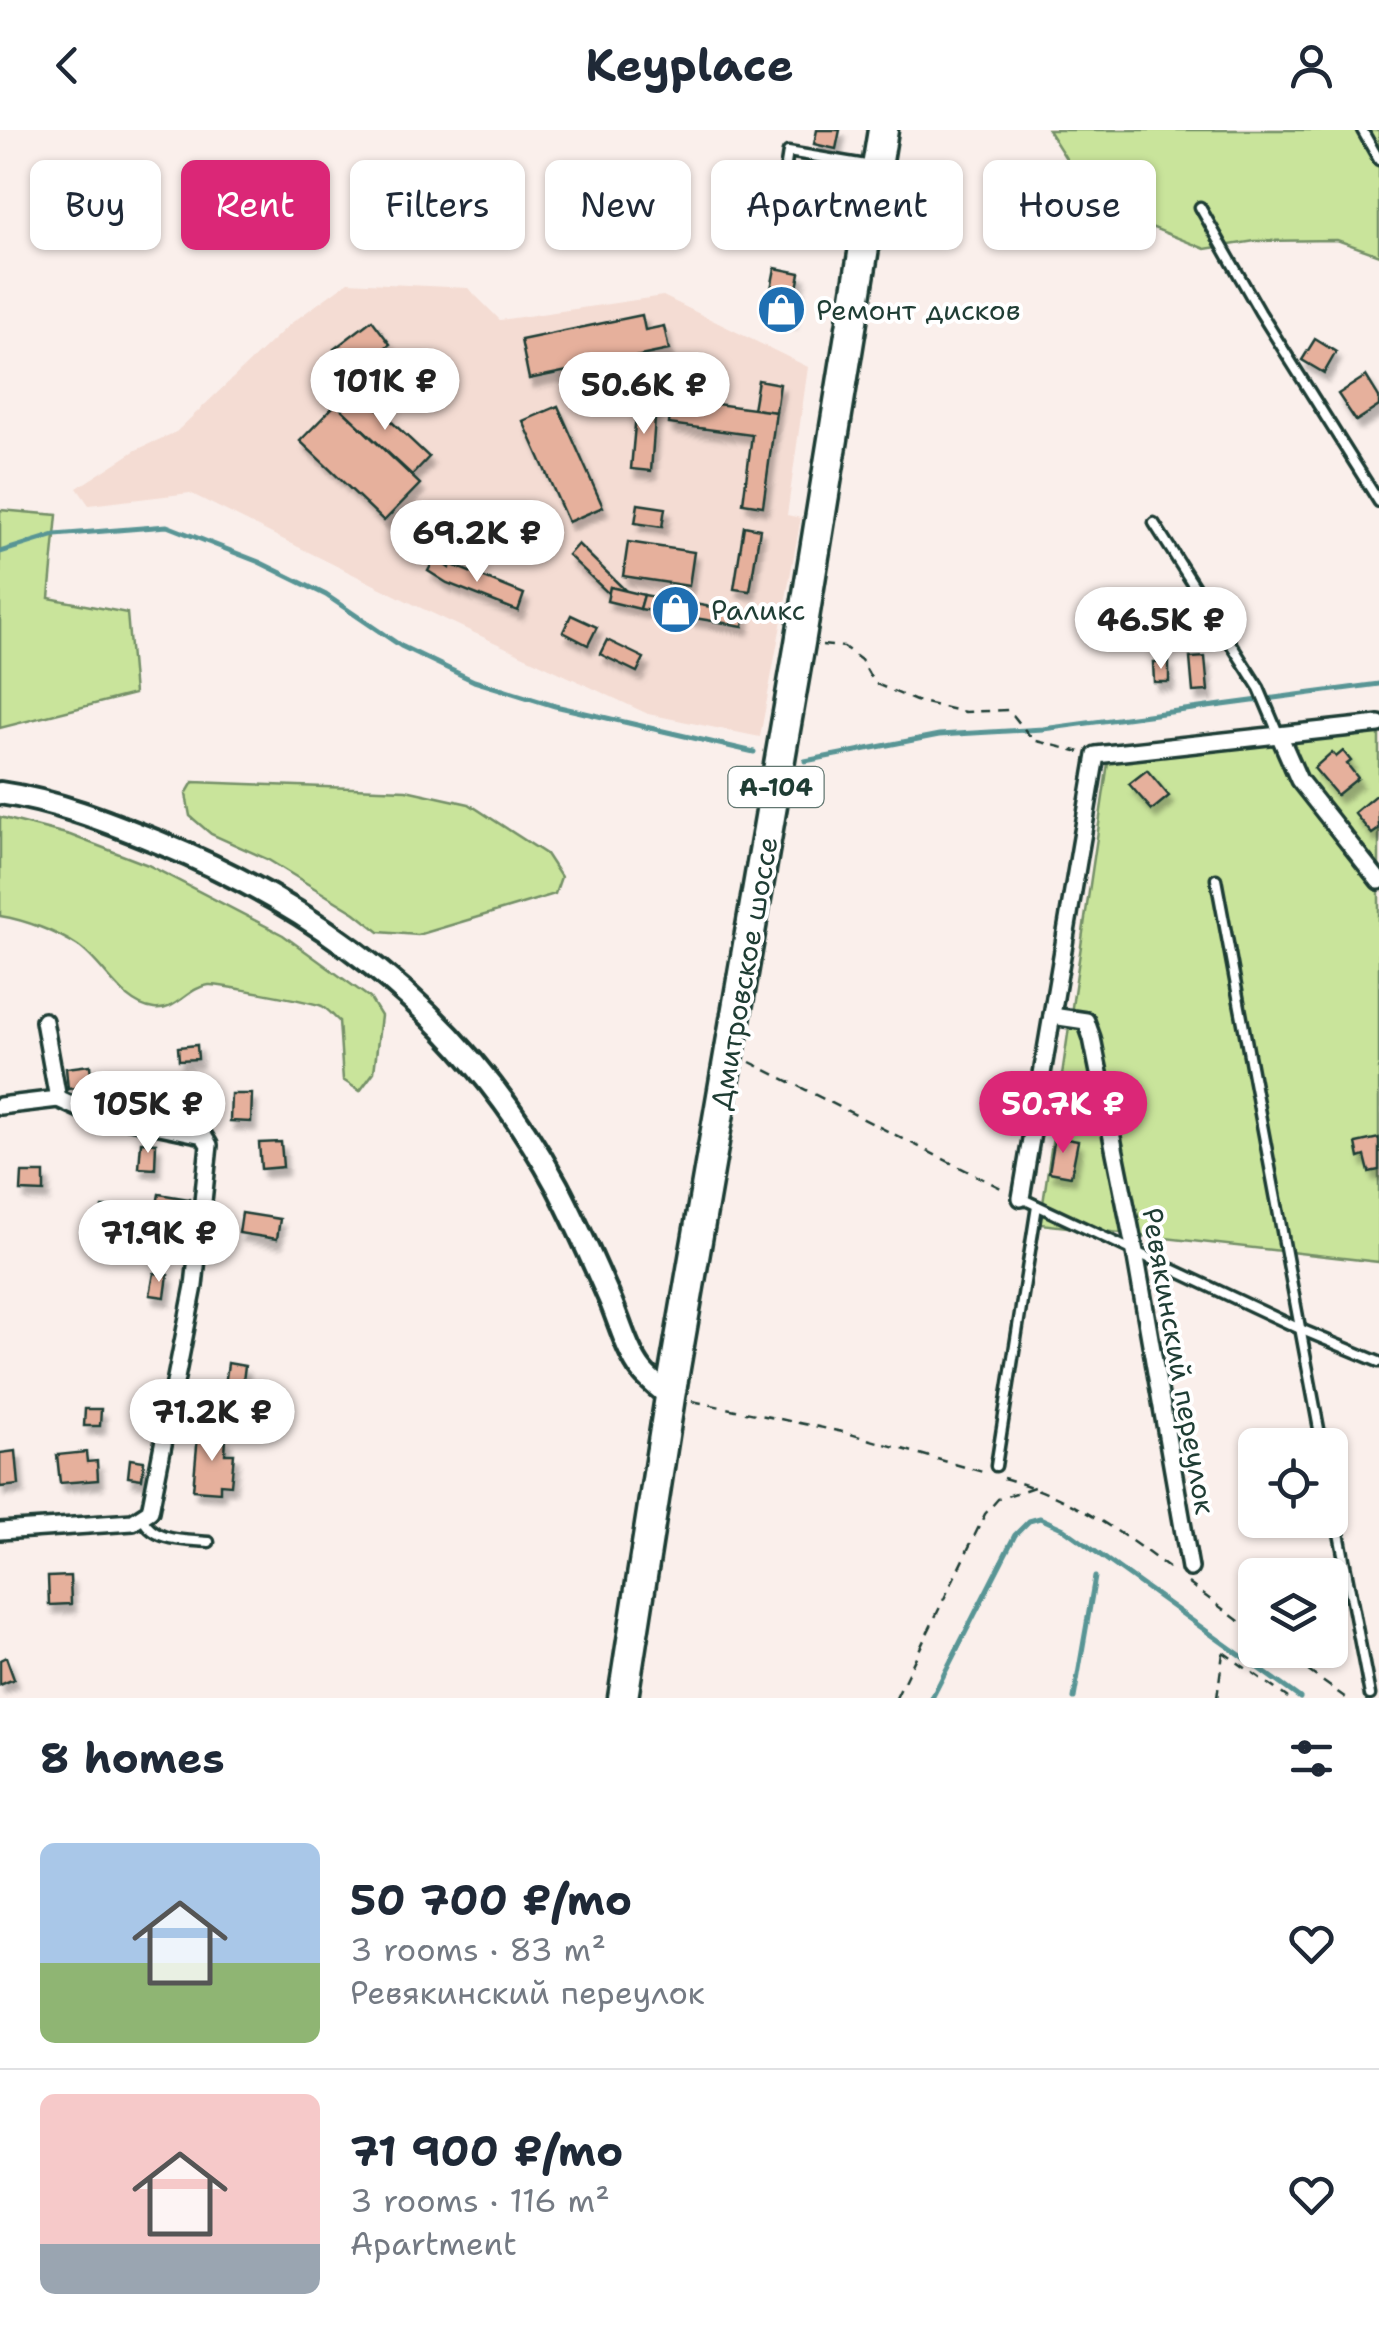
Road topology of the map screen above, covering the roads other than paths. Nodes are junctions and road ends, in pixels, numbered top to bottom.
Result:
1 (882, 130) edge
2 (1362, 130) edge
3 (787, 160) edge
4 (838, 160) edge
5 (877, 160) edge
6 (1379, 160) edge
7 (1200, 207) dead end
8 (862, 250) edge
9 (1379, 502) edge
10 (1154, 522) dead end
11 (1379, 724) edge
12 (1280, 736) junction
13 (0, 793) edge
14 (1216, 879) dead end
15 (1379, 881) edge
16 (1052, 1016) junction
17 (44, 1021) dead end
18 (58, 1099) junction
19 (0, 1106) edge
20 (1029, 1202) junction
21 (1135, 1252) junction
22 (1300, 1329) junction
23 (1379, 1362) edge
24 (670, 1397) junction
25 (1319, 1428) edge
26 (996, 1466) dead end
27 (142, 1516) junction
28 (0, 1531) edge
29 (1340, 1538) edge
30 (209, 1542) dead end
31 (1190, 1568) dead end
32 (1370, 1694) dead end
33 (623, 1698) edge

1 - 5 highway, Дмитровское шоссе / А-104
2 - 6 lane
3 - 4 lane
7 - 9 lane
8 - 24 highway, Дмитровское шоссе / А-104
10 - 12 lane
11 - 12 street
12 - 15 street
12 - 16 street
13 - 24 street
14 - 22 lane
16 - 20 street
16 - 21 street, Ревякинский переулок
17 - 18 street
18 - 19 street
18 - 27 street
20 - 21 lane
20 - 26 lane
21 - 22 lane
21 - 31 street, Ревякинский переулок
22 - 23 lane
22 - 25 lane
24 - 33 highway, Дмитровское шоссе / А-104
27 - 28 street
27 - 30 lane
29 - 32 lane

